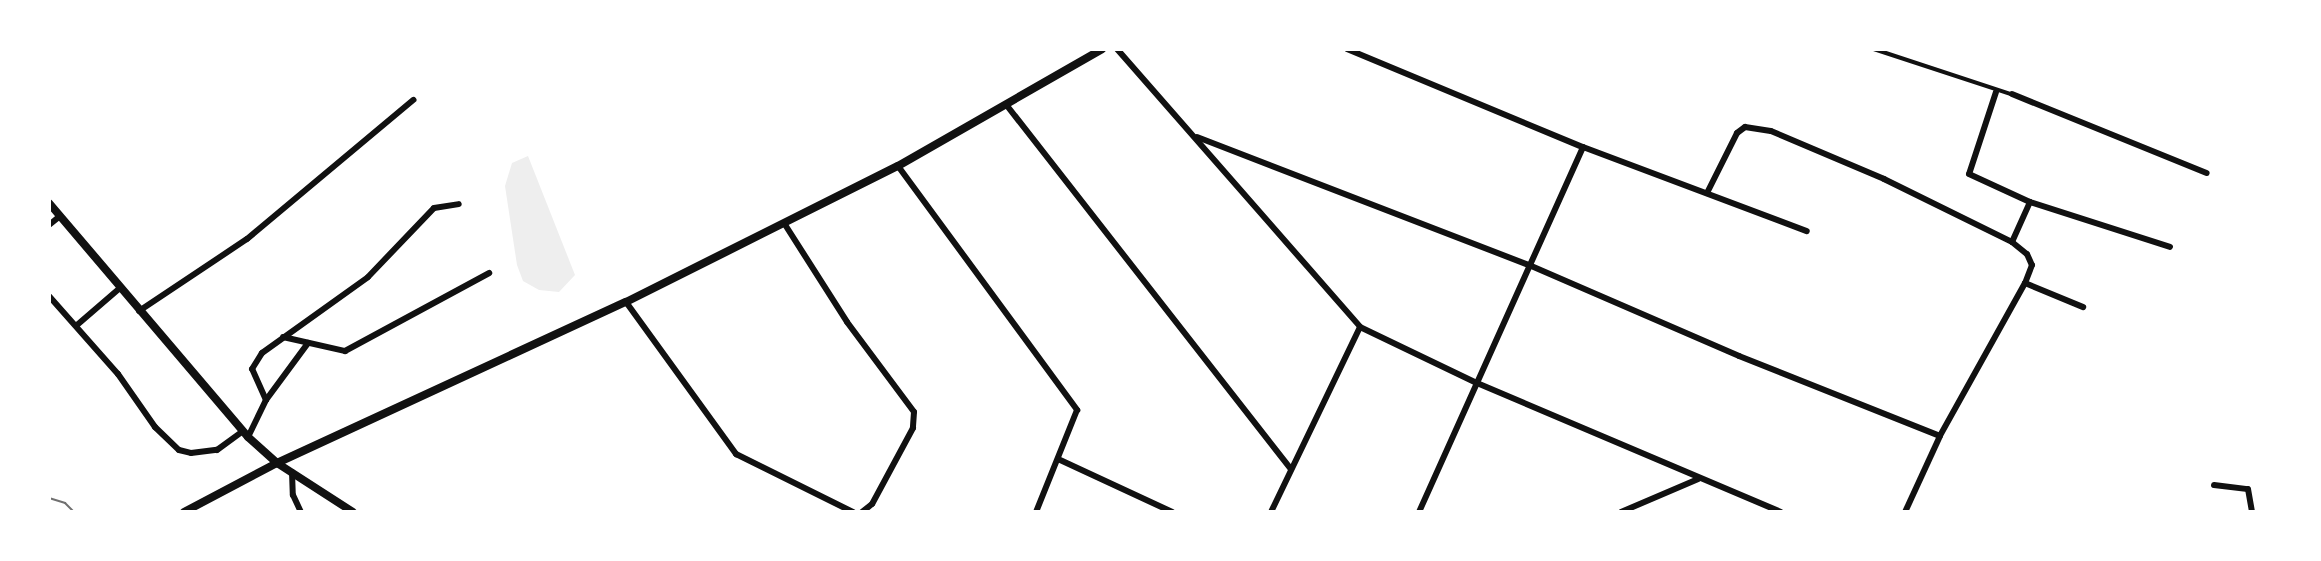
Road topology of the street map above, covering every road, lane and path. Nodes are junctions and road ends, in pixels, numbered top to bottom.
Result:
1 (1102, 49) edge
2 (1117, 49) edge
3 (1347, 49) edge
4 (1874, 49) edge
5 (1996, 92) junction
6 (2012, 94) joint
7 (413, 100) dead end
8 (1008, 107) junction
9 (1195, 136) junction
10 (1583, 147) junction
11 (898, 166) junction
12 (2207, 173) dead end
13 (1707, 193) junction
14 (2030, 202) junction
15 (49, 204) edge
16 (459, 204) dead end
17 (60, 216) junction
18 (784, 223) junction
19 (49, 225) edge
20 (1807, 231) dead end
21 (2012, 242) junction
22 (2170, 247) dead end
23 (1529, 265) junction
24 (489, 273) dead end
25 (2025, 283) junction
26 (120, 288) junction
27 (49, 296) edge
28 (626, 302) junction
29 (2083, 307) dead end
30 (139, 312) junction
31 (77, 325) junction
32 (1360, 327) junction
33 (283, 337) junction
34 (308, 343) junction
35 (1477, 383) junction
36 (266, 400) junction
37 (245, 434) junction
38 (1940, 436) junction
39 (1058, 459) junction
40 (277, 463) junction
41 (1290, 468) junction
42 (292, 472) junction
43 (1698, 479) junction
44 (2214, 485) dead end
45 (184, 512) edge
46 (301, 512) edge
47 (353, 512) edge
48 (853, 512) edge
49 (862, 512) edge
50 (1035, 512) edge
51 (1172, 512) edge
52 (1271, 512) edge
53 (1419, 512) edge
54 (1621, 512) edge
55 (1781, 512) edge
56 (1905, 512) edge
57 (2252, 512) edge

1 - 8 street
2 - 9 street
3 - 10 street
4 - 5 lane
5 - 6 lane
5 - 14 street
6 - 12 street
7 - 30 street
8 - 11 street
8 - 41 street
9 - 23 street
9 - 32 street
10 - 13 street
10 - 23 street
11 - 18 street
11 - 39 street
13 - 20 street
13 - 21 street
14 - 21 street
14 - 22 street
15 - 17 street
16 - 33 street
17 - 19 street
17 - 26 street
18 - 28 street
18 - 49 street
21 - 25 street
23 - 35 street
23 - 38 street
24 - 34 street
25 - 29 street
25 - 38 street
26 - 30 street
26 - 31 street
27 - 31 street
28 - 40 street
28 - 48 street
30 - 37 street
31 - 37 street
32 - 35 street
32 - 41 street
33 - 34 street
33 - 36 street
34 - 36 street
35 - 43 street
35 - 53 street
36 - 37 street
37 - 40 street
38 - 56 street
39 - 50 street
39 - 51 street
40 - 42 street
40 - 45 street
41 - 52 street
42 - 46 street
42 - 47 street
43 - 54 street
43 - 55 street
44 - 57 street

